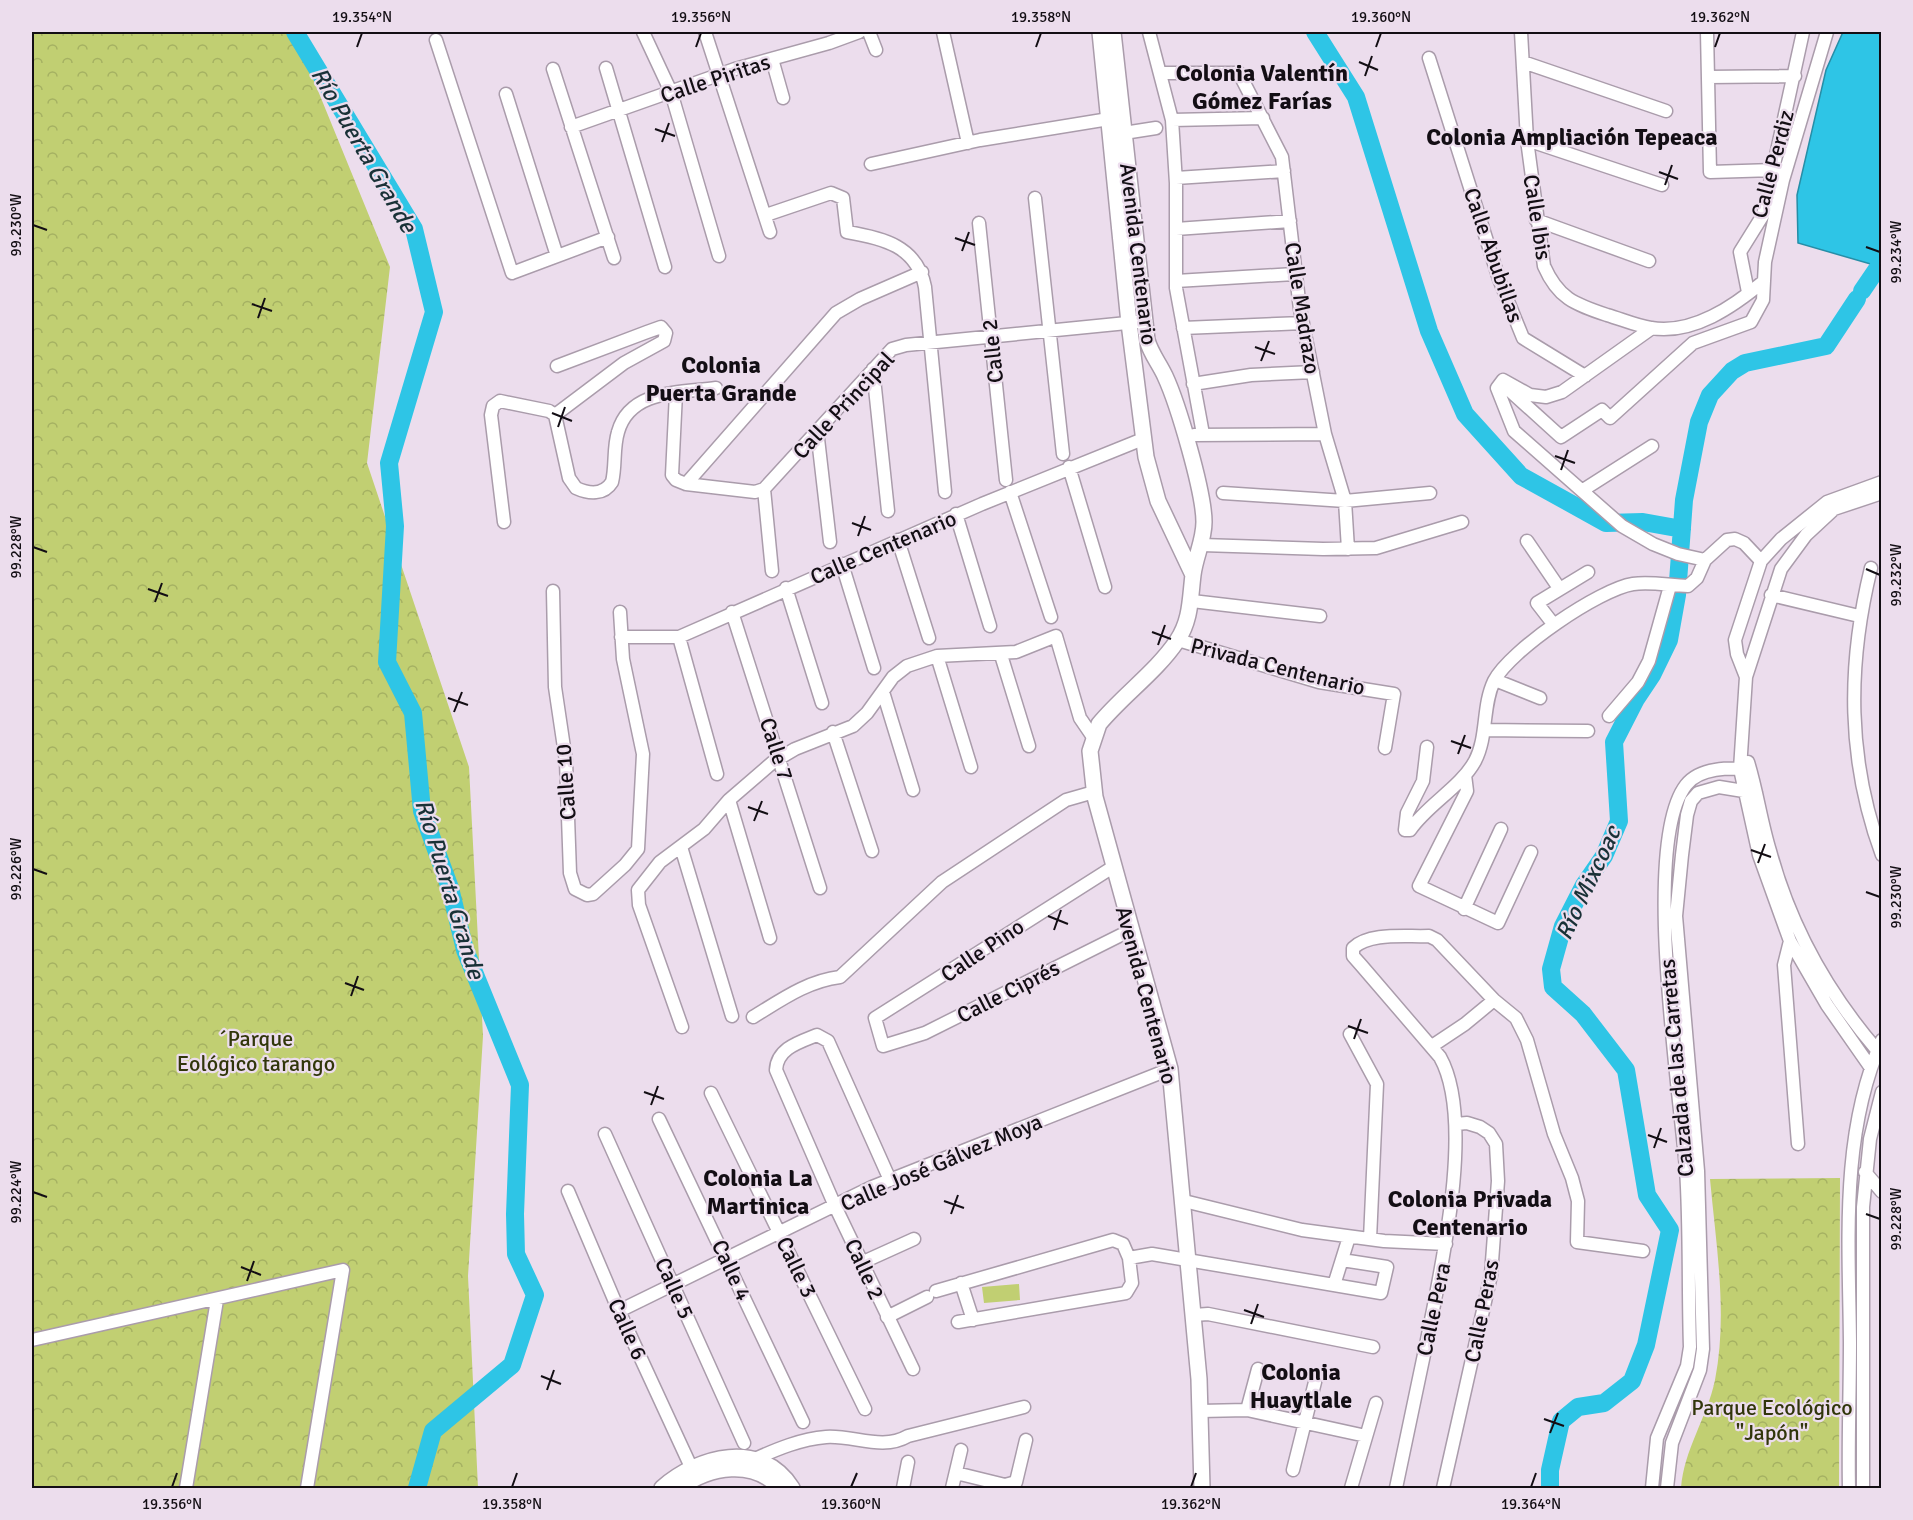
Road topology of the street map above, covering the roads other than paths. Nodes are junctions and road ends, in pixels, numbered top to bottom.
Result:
1 (643, 32) edge
2 (705, 32) edge
3 (859, 32) edge
4 (869, 32) edge
5 (943, 32) edge
6 (1100, 32) edge
7 (1113, 32) edge
8 (1149, 32) edge
9 (1521, 32) edge
10 (1707, 32) edge
11 (1803, 32) edge
12 (1827, 32) edge
13 (436, 40) dead end
14 (876, 51) dead end
15 (1429, 58) dead end
16 (772, 59) junction
17 (1523, 62) junction
18 (606, 68) dead end
19 (553, 69) dead end
20 (1160, 73) junction
21 (719, 75) junction
22 (1795, 76) junction
23 (1708, 77) junction
24 (671, 92) junction
25 (506, 94) dead end
26 (783, 98) dead end
27 (617, 111) junction
28 (1666, 111) dead end
29 (1116, 118) junction
30 (1263, 118) junction
31 (1172, 120) junction
32 (571, 127) junction
33 (1156, 128) dead end
34 (1124, 133) junction
35 (1527, 140) junction
36 (968, 143) junction
37 (871, 164) dead end
38 (1774, 170) junction
39 (1284, 171) junction
40 (1176, 178) junction
41 (1662, 185) dead end
42 (1035, 198) dead end
43 (766, 216) junction
44 (1536, 220) junction
45 (1290, 221) junction
46 (979, 223) dead end
47 (1176, 229) junction
48 (770, 232) dead end
49 (608, 237) junction
50 (557, 256) junction
51 (719, 256) dead end
52 (614, 258) dead end
53 (1649, 261) dead end
54 (665, 267) dead end
55 (922, 272) junction
56 (1294, 274) junction
57 (1176, 281) junction
58 (1756, 287) junction
59 (1145, 321) junction
60 (1129, 323) junction
61 (1303, 323) junction
62 (1183, 328) junction
63 (1652, 328) junction
64 (1049, 332) junction
65 (991, 338) junction
66 (928, 343) junction
67 (1152, 355) junction
68 (1135, 357) junction
69 (557, 366) dead end
70 (873, 369) junction
71 (1313, 372) junction
72 (1585, 376) junction
73 (1501, 382) junction
74 (1193, 384) junction
75 (716, 388) dead end
76 (676, 393) junction
77 (555, 415) junction
78 (817, 430) junction
79 (1203, 434) junction
80 (1325, 434) junction
81 (1184, 436) junction
82 (1143, 439) junction
83 (1652, 446) dead end
84 (1063, 454) dead end
85 (1070, 467) junction
86 (1881, 482) edge
87 (686, 484) junction
88 (1008, 486) junction
89 (764, 489) junction
90 (945, 492) dead end
91 (1223, 493) dead end
92 (1430, 493) dead end
93 (1881, 493) edge
94 (1588, 494) junction
95 (1346, 501) junction
96 (888, 511) dead end
97 (957, 514) junction
98 (504, 522) dead end
99 (1462, 522) dead end
100 (898, 540) junction
101 (1527, 541) dead end
102 (830, 542) dead end
103 (1202, 545) junction
104 (1348, 549) junction
105 (1704, 560) junction
106 (1761, 561) junction
107 (842, 564) junction
108 (1871, 568) dead end
109 (772, 571) dead end
110 (1588, 572) dead end
111 (1192, 575) junction
112 (1670, 586) junction
113 (1105, 587) dead end
114 (786, 588) junction
115 (1559, 588) junction
116 (553, 591) dead end
117 (1771, 595) junction
118 (1192, 602) junction
119 (620, 612) dead end
120 (732, 612) junction
121 (1320, 616) dead end
122 (1859, 616) junction
123 (1051, 617) dead end
124 (1554, 625) junction
125 (990, 626) dead end
126 (621, 637) junction
127 (679, 637) junction
128 (929, 638) dead end
129 (1178, 640) junction
130 (1001, 655) junction
131 (937, 656) junction
132 (874, 668) dead end
133 (1746, 677) junction
134 (1494, 680) junction
135 (883, 692) junction
136 (1540, 698) dead end
137 (822, 703) dead end
138 (1609, 716) dead end
139 (1484, 730) junction
140 (1588, 731) dead end
141 (833, 732) junction
142 (1093, 737) junction
143 (1029, 746) dead end
144 (1427, 747) dead end
145 (1386, 748) dead end
146 (780, 756) junction
147 (971, 767) dead end
148 (1745, 769) junction
149 (717, 774) dead end
150 (1465, 775) junction
151 (913, 790) dead end
152 (1749, 792) junction
153 (1094, 794) junction
154 (729, 800) junction
155 (1500, 829) dead end
156 (681, 847) junction
157 (872, 851) dead end
158 (1531, 852) dead end
159 (1881, 855) edge
160 (1113, 867) junction
161 (820, 888) dead end
162 (1464, 909) junction
163 (1131, 930) junction
164 (770, 938) dead end
165 (1790, 940) junction
166 (1494, 1000) junction
167 (732, 1016) dead end
168 (753, 1017) dead end
169 (682, 1027) dead end
170 (1350, 1034) dead end
171 (1879, 1045) edge
172 (883, 1046) joint
173 (1432, 1046) junction
174 (1871, 1068) junction
175 (1170, 1069) junction
176 (711, 1094) dead end
177 (1881, 1094) edge
178 (659, 1119) dead end
179 (1456, 1124) junction
180 (605, 1134) dead end
181 (1798, 1144) dead end
182 (1865, 1172) junction
183 (890, 1180) junction
184 (568, 1191) dead end
185 (1881, 1192) edge
186 (1184, 1201) junction
187 (835, 1206) junction
188 (781, 1232) junction
189 (1350, 1237) junction
190 (914, 1239) dead end
191 (1370, 1239) junction
192 (1446, 1244) junction
193 (1643, 1251) dead end
194 (726, 1257) junction
195 (1130, 1258) junction
196 (1342, 1260) junction
197 (1189, 1261) junction
198 (861, 1263) junction
199 (961, 1283) junction
200 (674, 1284) junction
201 (1334, 1285) junction
202 (217, 1300) junction
203 (619, 1311) junction
204 (1194, 1316) junction
205 (887, 1317) junction
206 (973, 1320) junction
207 (958, 1322) dead end
208 (32, 1340) edge
209 (1373, 1347) dead end
210 (913, 1369) dead end
211 (1258, 1369) dead end
212 (1315, 1382) dead end
213 (1376, 1403) dead end
214 (1024, 1407) dead end
215 (865, 1409) dead end
216 (1247, 1410) junction
217 (1200, 1411) junction
218 (803, 1422) dead end
219 (1304, 1422) junction
220 (1366, 1436) junction
221 (1026, 1440) dead end
222 (744, 1443) dead end
223 (961, 1450) dead end
224 (755, 1459) junction
225 (908, 1462) dead end
226 (691, 1467) junction
227 (1293, 1470) dead end
228 (956, 1473) junction
229 (1202, 1482) edge
230 (186, 1488) edge
231 (307, 1488) edge
232 (662, 1488) edge
233 (680, 1488) edge
234 (780, 1488) edge
235 (792, 1488) edge
236 (903, 1488) edge
237 (952, 1488) edge
238 (1194, 1488) edge
239 (1351, 1488) edge
240 (1396, 1488) edge
241 (1443, 1488) edge
242 (1652, 1488) edge
243 (1667, 1488) edge
244 (1849, 1488) edge
245 (1863, 1488) edge

1 - 24 street
2 - 21 street
3 - 16 street, Calle Piritas
4 - 14 street
5 - 36 street
6 - 29 main road, Avenida Centenario
7 - 29 main road, Avenida Centenario
8 - 20 street
9 - 17 street, Calle Ibis
10 - 23 street
11 - 22 street, Calle Perdiz
12 - 58 street, Calle Perdiz
13 - 50 street
15 - 72 street, Calle Abubillas
16 - 21 street, Calle Piritas
16 - 26 street
17 - 28 street
17 - 35 street, Calle Ibis
18 - 27 street
19 - 32 street
20 - 30 street, Calle Madrazo
20 - 31 street
21 - 24 street, Calle Piritas
21 - 43 street
22 - 23 street
22 - 38 street, Calle Perdiz
23 - 38 street
24 - 27 street, Calle Piritas
24 - 51 street
25 - 50 street
27 - 32 street, Calle Piritas
27 - 54 street
29 - 34 main road, Avenida Centenario
29 - 36 street
29 - 60 main road, Avenida Centenario
30 - 31 street
30 - 39 street, Calle Madrazo
31 - 40 street
32 - 49 street
33 - 34 street
34 - 59 main road, Avenida Centenario
35 - 41 street
35 - 44 street, Calle Ibis
36 - 37 street
38 - 58 street, Calle Perdiz
39 - 40 street
39 - 45 street, Calle Madrazo
40 - 47 street
42 - 64 street
43 - 48 street
43 - 55 street
44 - 53 street
44 - 63 street, Calle Ibis
45 - 47 street
45 - 56 street, Calle Madrazo
46 - 65 street, Calle 2
47 - 57 street
49 - 50 street
49 - 52 street
55 - 66 street
55 - 87 street
56 - 57 street
56 - 61 street, Calle Madrazo
57 - 62 street
58 - 63 street, Calle Ibis
58 - 73 street
59 - 60 street, Calle Principal
59 - 67 main road, Avenida Centenario
60 - 64 street, Calle Principal
60 - 68 main road, Avenida Centenario
61 - 62 street
61 - 71 street, Calle Madrazo
62 - 74 street
63 - 72 street
64 - 65 street, Calle Principal
64 - 84 street
65 - 66 street, Calle Principal
65 - 88 street, Calle 2
66 - 70 street, Calle Principal
66 - 90 street
67 - 68 main road
67 - 81 main road, Avenida Centenario
68 - 82 main road, Avenida Centenario
69 - 77 street
70 - 78 street, Calle Principal
70 - 96 street
71 - 74 street
71 - 80 street, Calle Madrazo
72 - 73 street
73 - 94 street
74 - 79 street
75 - 76 street
76 - 77 street
76 - 87 street
77 - 98 street
78 - 89 street, Calle Principal
78 - 102 street
79 - 80 street
79 - 81 street
80 - 95 street, Calle Madrazo
81 - 103 main road, Avenida Centenario
82 - 85 street, Calle Centenario
82 - 111 main road, Avenida Centenario
83 - 94 street
85 - 88 street, Calle Centenario
85 - 113 street
86 - 106 street
87 - 89 street
88 - 97 street, Calle Centenario
88 - 123 street, Calle 2
89 - 109 street
91 - 95 street
92 - 95 street
93 - 117 street
94 - 105 street
95 - 104 street, Calle Madrazo
97 - 100 street, Calle Centenario
97 - 125 street
99 - 104 street
100 - 107 street, Calle Centenario
100 - 128 street
101 - 115 street
103 - 104 street
103 - 111 main road, Avenida Centenario
105 - 106 street
105 - 112 street
106 - 133 street
107 - 114 street, Calle Centenario
107 - 132 street
108 - 122 street
110 - 115 street
111 - 118 main road, Avenida Centenario
112 - 124 street
112 - 138 street
114 - 120 street, Calle Centenario
114 - 137 street
115 - 124 street
116 - 126 street, Calle 10
117 - 122 street
117 - 133 street
118 - 121 street
118 - 129 main road, Avenida Centenario
119 - 126 street
120 - 127 street, Calle Centenario
120 - 146 street, Calle 7
122 - 159 street
124 - 134 street
126 - 127 street, Calle Centenario
127 - 149 street
129 - 142 main road, Avenida Centenario
129 - 145 street, Privada Centenario
130 - 131 street
130 - 142 street
130 - 143 street
131 - 135 street
131 - 147 street
133 - 148 street
134 - 136 street
134 - 139 street
135 - 141 street
135 - 151 street
139 - 140 street
139 - 150 street
141 - 146 street
141 - 157 street
142 - 153 main road, Avenida Centenario
144 - 150 street
146 - 154 street
146 - 161 street, Calle 7
148 - 152 street
148 - 242 street, Calzada de las Carretas
150 - 162 street
152 - 165 street
152 - 171 street
152 - 243 street, Calzada de las Carretas
153 - 160 main road, Avenida Centenario
153 - 168 street
154 - 156 street
154 - 164 street
155 - 162 street
156 - 167 street
156 - 169 street
158 - 162 street
160 - 163 main road, Avenida Centenario
160 - 172 street, Calle Pino
163 - 172 street, Calle Ciprés
163 - 175 main road, Avenida Centenario
165 - 174 street
165 - 181 street
166 - 173 street
166 - 173 street, Calle Pera
166 - 193 street
170 - 191 street
171 - 174 street
173 - 179 street, Calle Pera
174 - 244 street
175 - 183 street, Calle José Gálvez Moya
175 - 186 main road, Avenida Centenario
176 - 188 street, Calle 3
177 - 182 street
178 - 194 street, Calle 4
179 - 192 street, Calle Pera
179 - 241 street, Calle Peras
180 - 200 street, Calle 5
182 - 185 street
182 - 245 street
183 - 187 street, Calle José Gálvez Moya
183 - 187 street, Calle 2
184 - 203 street, Calle 6
186 - 189 street
186 - 197 main road, Avenida Centenario
187 - 188 street, Calle José Gálvez Moya
187 - 198 street, Calle 2
188 - 194 street, Calle José Gálvez Moya
188 - 215 street, Calle 3
189 - 191 street
189 - 196 street
190 - 198 street
191 - 192 street
192 - 240 street, Calle Pera
194 - 200 street, Calle José Gálvez Moya
194 - 218 street, Calle 4
195 - 197 street
195 - 199 street
195 - 206 street
196 - 201 street
196 - 201 street
197 - 201 street
197 - 204 main road, Avenida Centenario
198 - 205 street, Calle 2
199 - 205 street
199 - 206 street
200 - 203 street, Calle José Gálvez Moya
200 - 222 street, Calle 5
202 - 208 street
202 - 230 street
202 - 231 street
203 - 226 street, Calle 6
204 - 209 street
204 - 217 main road, Avenida Centenario
205 - 210 street, Calle 2
206 - 207 street
211 - 216 street
212 - 219 street
213 - 220 street
214 - 224 street
216 - 217 street
216 - 219 street
217 - 229 main road, Avenida Centenario
219 - 220 street
219 - 227 street
220 - 239 street
221 - 228 street
223 - 228 street
224 - 226 main road
224 - 235 main road
225 - 236 street
226 - 232 main road
228 - 237 street
229 - 238 main road
233 - 234 main road

